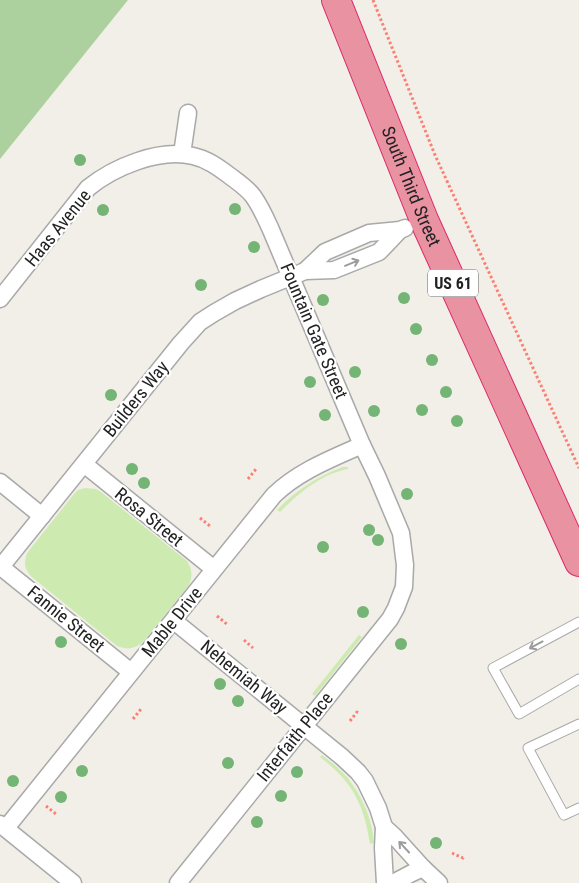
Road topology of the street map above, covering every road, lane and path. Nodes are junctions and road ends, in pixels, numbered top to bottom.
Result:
1 (336, 0) edge
2 (373, 0) edge
3 (188, 113) dead end
4 (182, 154) junction
5 (412, 225) junction
6 (298, 274) junction
7 (0, 299) edge
8 (362, 445) junction
9 (84, 464) junction
10 (579, 468) edge
11 (256, 469) dead end
12 (248, 479) dead end
13 (0, 482) edge
14 (42, 516) junction
15 (200, 518) dead end
16 (210, 526) dead end
17 (579, 562) edge
18 (1, 567) edge
19 (214, 569) junction
20 (404, 587) joint
21 (217, 616) dead end
22 (174, 621) junction
23 (579, 622) edge
24 (228, 625) dead end
25 (244, 640) dead end
26 (253, 648) dead end
27 (131, 672) junction
28 (579, 679) edge
29 (141, 709) dead end
30 (360, 714) dead end
31 (133, 718) dead end
32 (350, 721) dead end
33 (579, 724) edge
34 (304, 726) junction
35 (46, 806) dead end
36 (579, 808) edge
37 (56, 814) dead end
38 (3, 826) edge
39 (384, 828) junction
40 (452, 853) dead end
41 (464, 856) dead end
42 (423, 868) junction
43 (72, 883) edge
44 (178, 883) edge
45 (386, 883) edge
46 (393, 883) edge
47 (439, 883) edge

1 - 5 highway, South Third Street / US 61
2 - 10 path
3 - 4 street
4 - 6 street, Fountain Gate Street
4 - 7 street, Haas Avenue
5 - 6 street, Builders Way
5 - 17 highway, South Third Street / US 61
6 - 8 street, Fountain Gate Street
6 - 9 street, Builders Way
8 - 19 street, Mable Drive
8 - 20 street, Fountain Gate Street
9 - 14 street, Builders Way
9 - 19 street, Rosa Street
11 - 12 path
13 - 14 street
14 - 18 street, Builders Way
15 - 16 path
18 - 27 street, Fannie Street
19 - 22 street, Mable Drive
20 - 34 street, Interfaith Place
21 - 24 path
22 - 27 street, Mable Drive
22 - 34 street, Nehemiah Way
23 -> 28 lane
25 - 26 path
27 - 38 street, Mable Drive
29 - 31 path
30 - 32 path
33 - 36 lane
34 - 39 street, Nehemiah Way
34 - 44 street, Interfaith Place
35 - 37 path
38 - 43 street
42 -> 39 street, Nehemiah Way
39 - 45 street, Nehemiah Way
40 - 41 path
42 - 46 street
42 - 47 street, Nehemiah Way

